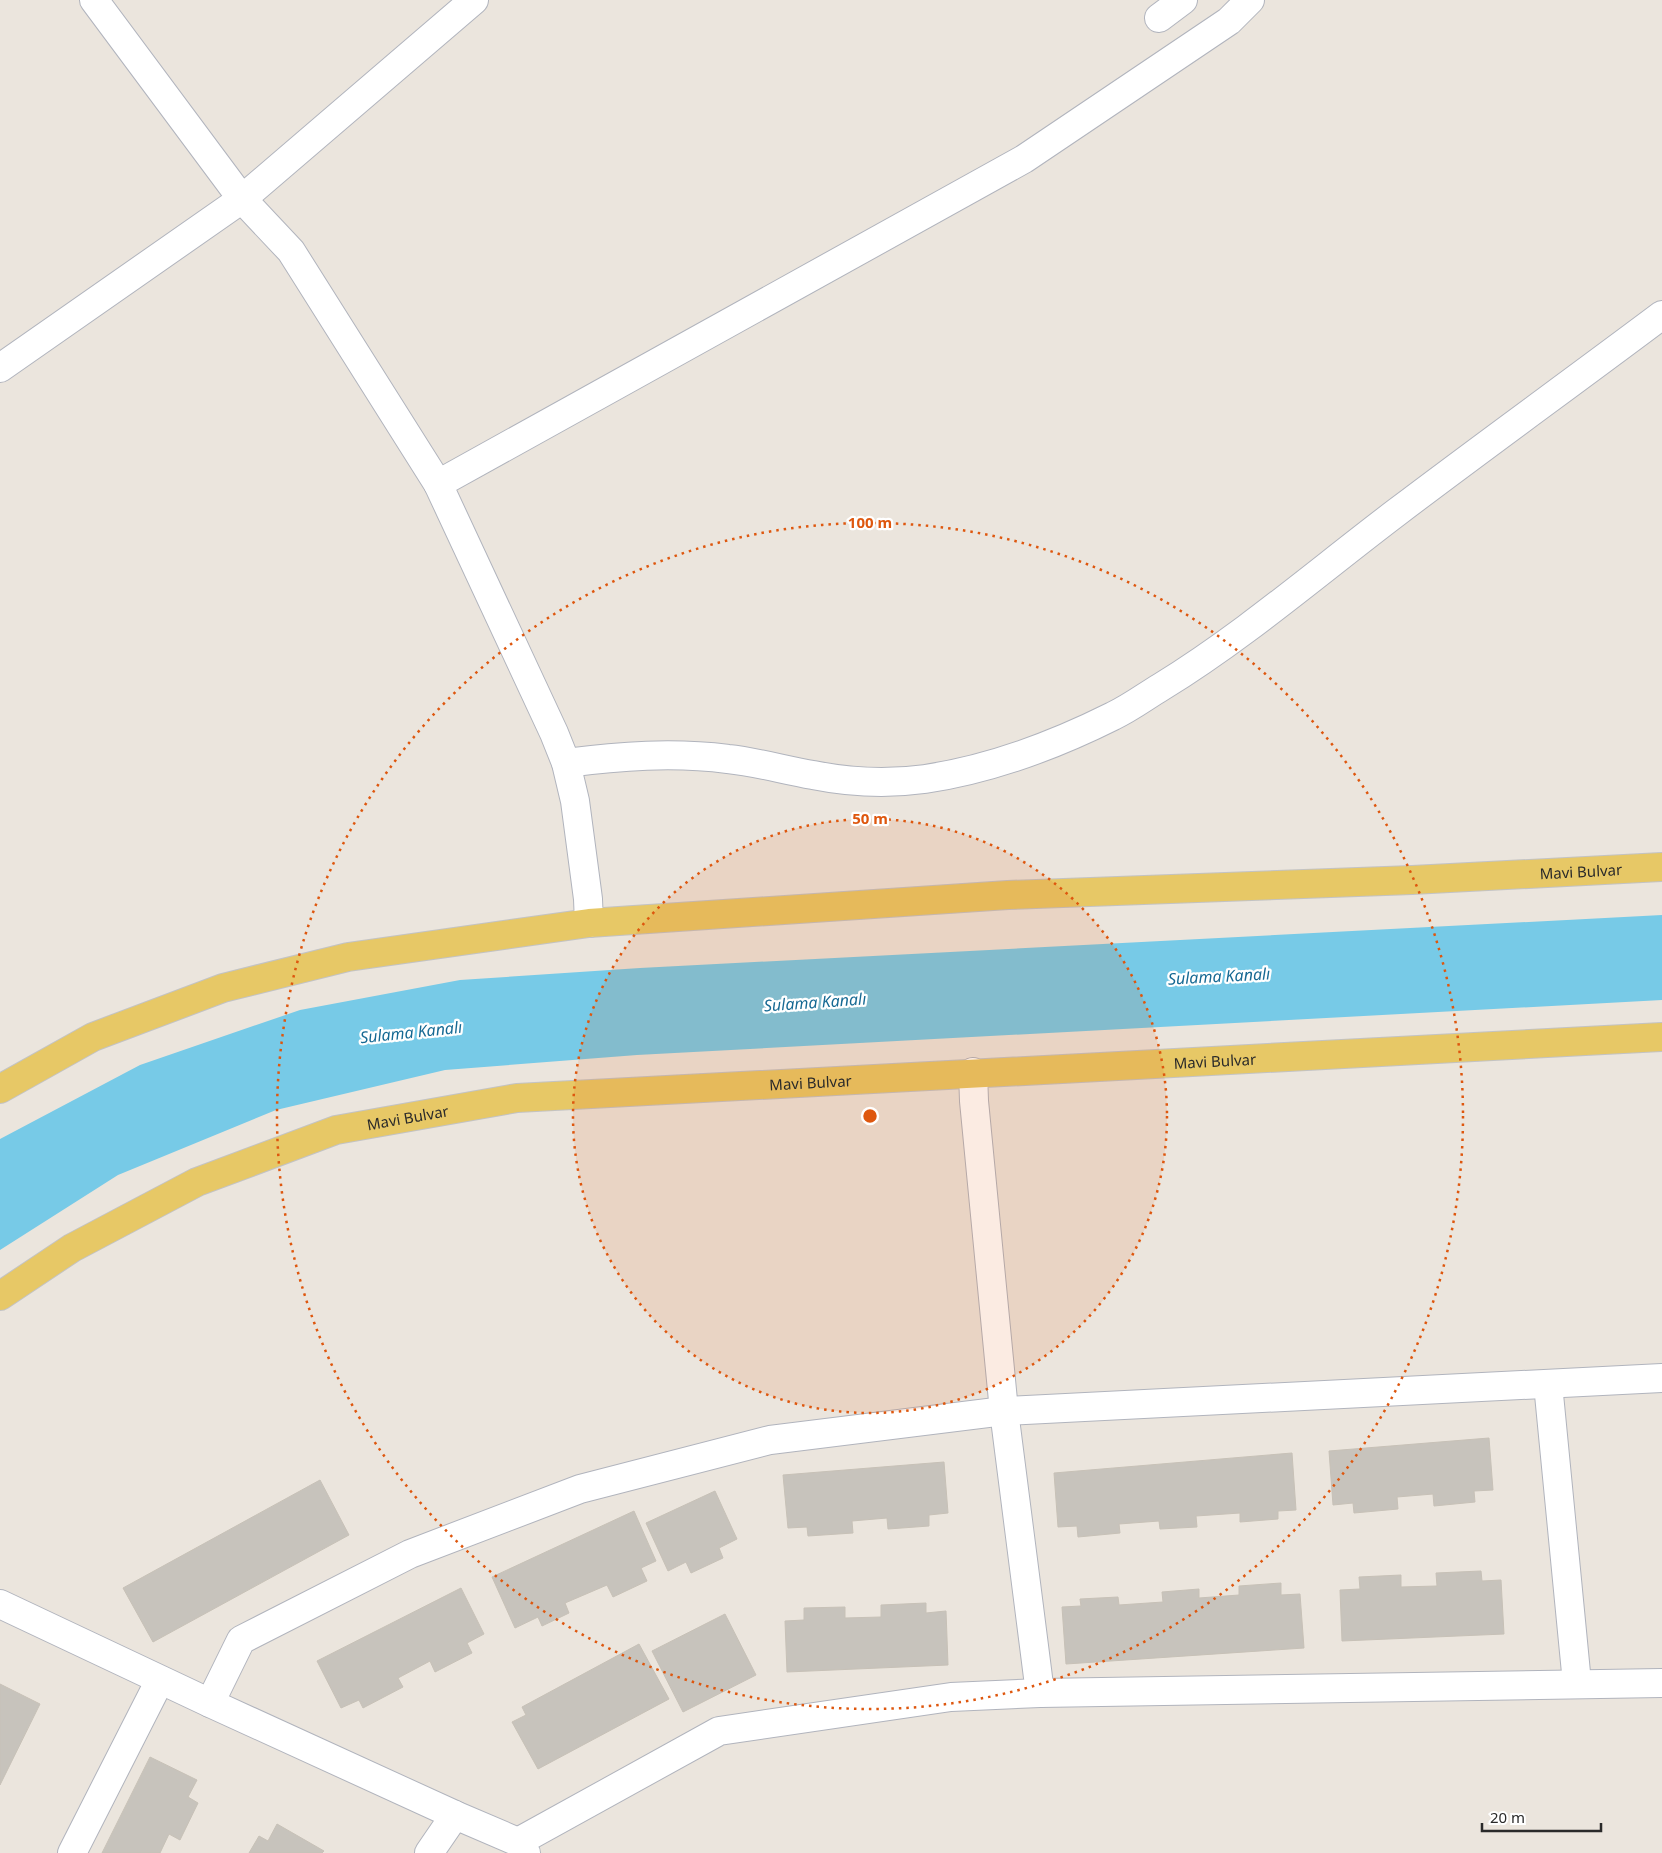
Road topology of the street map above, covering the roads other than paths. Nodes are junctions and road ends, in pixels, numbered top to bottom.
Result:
1 (94, 0) edge
2 (474, 0) edge
3 (1183, 0) edge
4 (1250, 0) edge
5 (1159, 18) dead end
6 (242, 199) junction
7 (1662, 315) edge
8 (0, 368) edge
9 (438, 484) junction
10 (566, 762) junction
11 (1662, 867) edge
12 (589, 922) junction
13 (1662, 1037) edge
14 (973, 1072) junction
15 (0, 1089) edge
16 (0, 1296) edge
17 (1662, 1378) edge
18 (1548, 1384) junction
19 (1004, 1411) junction
20 (0, 1604) edge
21 (160, 1680) junction
22 (1662, 1682) edge
23 (1577, 1683) junction
24 (1040, 1693) junction
25 (210, 1703) junction
26 (455, 1815) junction
27 (522, 1848) edge
28 (72, 1853) edge
29 (429, 1853) edge

1 - 6 street
2 - 6 street
3 - 5 street
4 - 9 street
6 - 8 street
6 - 9 street
7 - 10 street
9 - 10 street
10 - 12 street
11 - 12 main road, Mavi Bulvar
12 - 15 main road, Mavi Bulvar
13 - 14 main road, Mavi Bulvar
14 - 16 main road, Mavi Bulvar
14 - 19 street
17 - 18 street
18 - 19 street
18 - 23 street
19 - 24 street
19 - 25 street
20 - 21 street
21 - 25 street
21 - 28 street
22 - 23 street
23 - 24 street
24 - 27 street
25 - 26 street
26 - 27 street
26 - 29 street

